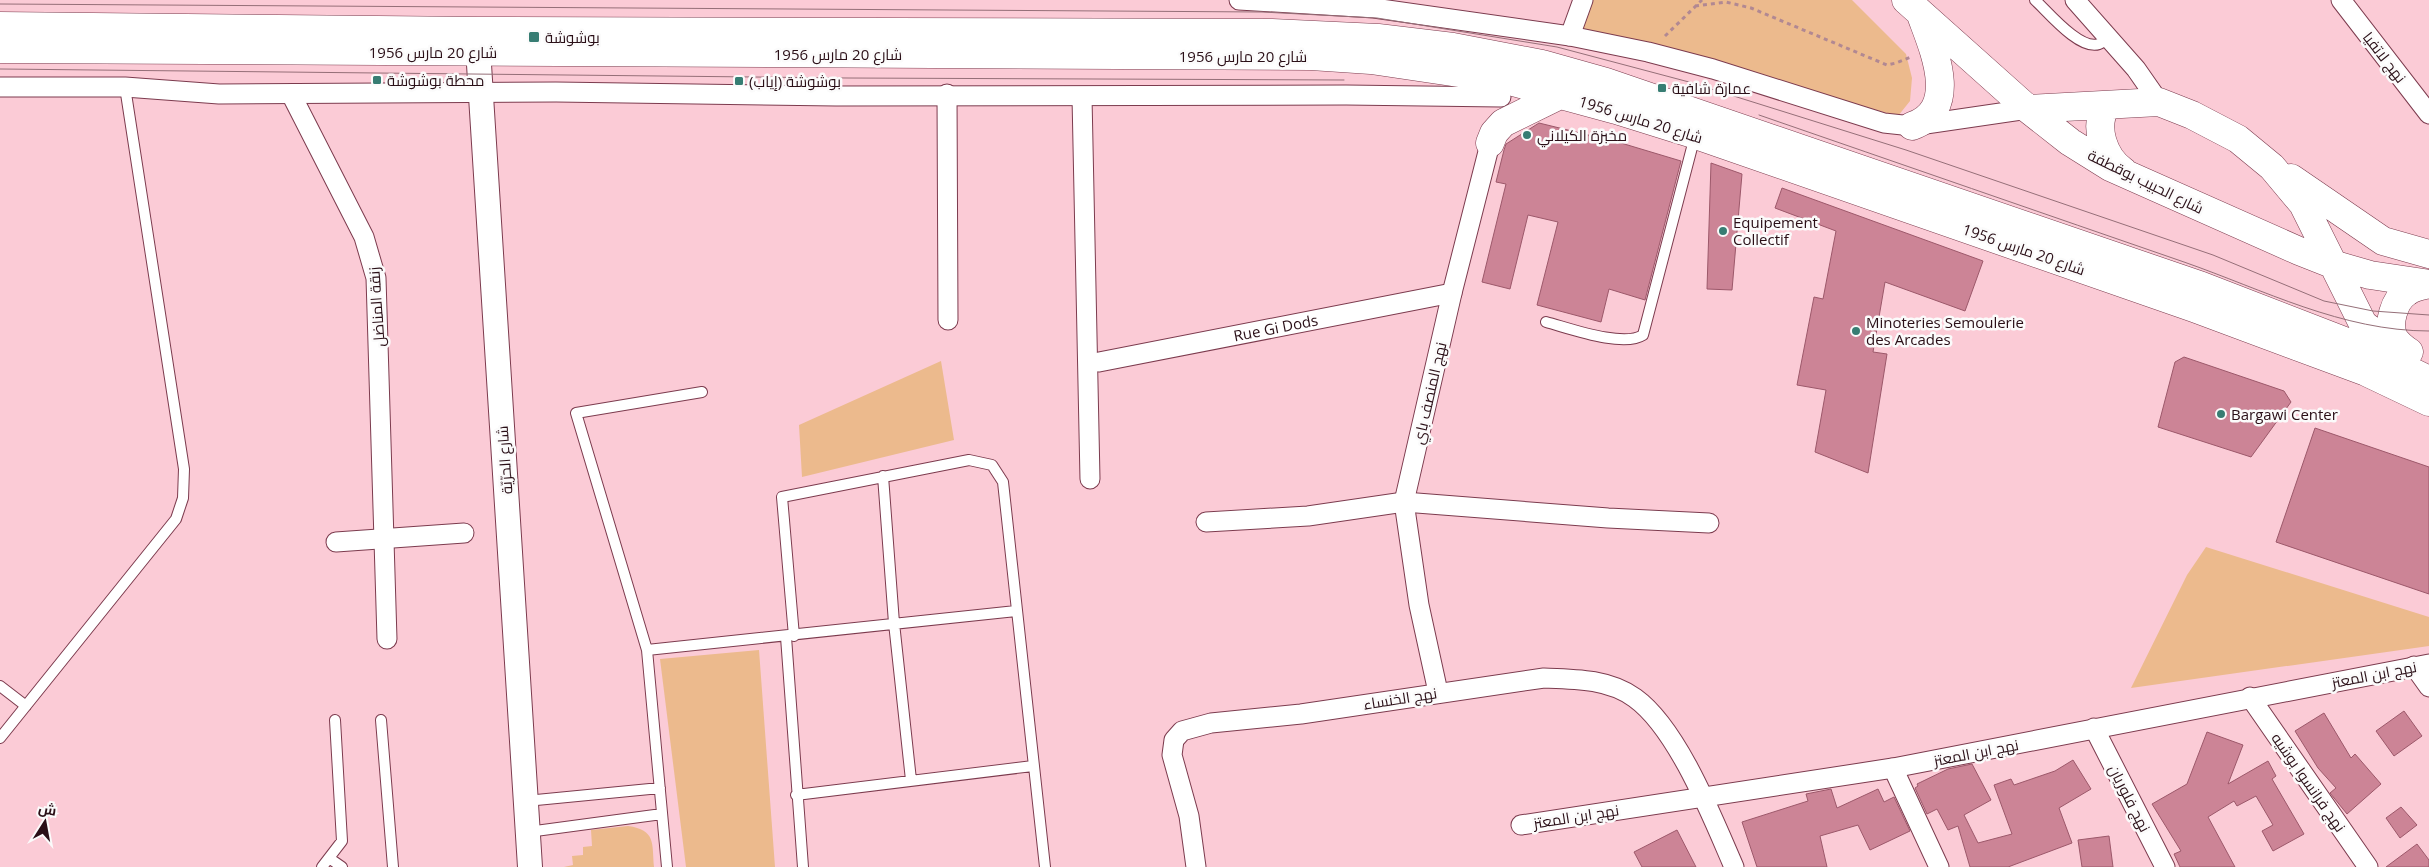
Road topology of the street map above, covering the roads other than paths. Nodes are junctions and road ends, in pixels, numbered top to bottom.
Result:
1 (1239, 0) edge
2 (1272, 0) edge
3 (1583, 0) edge
4 (2035, 0) edge
5 (2075, 0) edge
6 (2340, 0) edge
7 (1912, 4) edge
8 (0, 26) edge
9 (1570, 36) junction
10 (2109, 38) junction
11 (477, 42) junction
12 (0, 49) edge
13 (1506, 78) junction
14 (0, 87) edge
15 (125, 87) junction
16 (291, 94) junction
17 (480, 94) junction
18 (947, 94) junction
19 (1560, 94) junction
20 (1082, 97) junction
21 (2159, 102) junction
22 (2102, 106) junction
23 (2028, 109) junction
24 (2429, 114) edge
25 (1912, 126) junction
26 (1696, 135) junction
27 (1490, 143) junction
28 (2272, 167) junction
29 (2136, 179) junction
30 (2429, 254) edge
31 (2332, 264) junction
32 (2429, 284) edge
33 (1452, 294) junction
34 (948, 320) dead end
35 (1546, 322) dead end
36 (2365, 349) junction
37 (2423, 360) edge
38 (1099, 362) dead end
39 (2429, 380) edge
40 (702, 392) dead end
41 (2429, 402) edge
42 (883, 476) junction
43 (1090, 479) dead end
44 (1404, 502) junction
45 (1206, 522) dead end
46 (1709, 524) dead end
47 (464, 533) dead end
48 (384, 540) junction
49 (336, 542) dead end
50 (1016, 611) junction
51 (894, 623) junction
52 (790, 636) junction
53 (387, 639) dead end
54 (647, 650) junction
55 (2422, 665) edge
56 (0, 686) edge
57 (2429, 687) edge
58 (1438, 692) junction
59 (2250, 697) junction
60 (26, 706) junction
61 (335, 720) dead end
62 (381, 720) dead end
63 (2094, 728) junction
64 (0, 738) edge
65 (1034, 766) junction
66 (1893, 768) junction
67 (911, 780) junction
68 (660, 788) junction
69 (796, 795) junction
70 (1705, 798) junction
71 (526, 801) junction
72 (662, 814) junction
73 (1521, 825) dead end
74 (528, 832) junction
75 (329, 858) junction
76 (322, 867) edge
77 (342, 867) edge
78 (393, 867) edge
79 (530, 867) edge
80 (667, 867) edge
81 (803, 867) edge
82 (1045, 867) edge
83 (1196, 867) edge
84 (1734, 867) edge
85 (1939, 867) edge
86 (2165, 867) edge
87 (2368, 867) edge

1 - 2 street
2 - 9 street
3 - 9 street
4 - 10 lane
5 - 10 street
6 - 24 street, نهج لاتفيا
7 - 22 main road
7 - 23 main road, شارع الحبيب بوقطفة
7 - 25 main road
8 - 11 main road, شارع 20 مارس 1956
9 - 25 street
10 - 21 street
11 - 12 main road, شارع 20 مارس 1956
11 - 13 main road, شارع 20 مارس 1956
11 - 17 street, شارع الحرّيّة
13 - 19 main road, شارع 20 مارس 1956
13 - 20 street, شارع 20 مارس 1956
13 - 27 street, نهج المنصف باي
13 - 36 main road, شارع 20 مارس 1956
14 - 15 street, شارع 20 مارس 1956
15 - 16 street, شارع 20 مارس 1956
15 - 60 lane
16 - 17 street, شارع 20 مارس 1956
16 - 48 street, زنقة المناضل
17 - 18 street, شارع 20 مارس 1956
17 - 71 street, شارع الحرّيّة
18 - 20 street, شارع 20 مارس 1956
18 - 34 street
19 - 26 main road, شارع 20 مارس 1956
19 - 27 main road
20 - 43 street
21 - 22 main road
21 - 28 main road
22 - 23 main road
22 - 29 main road
23 - 25 street
23 - 29 main road, شارع الحبيب بوقطفة
26 - 35 lane
26 - 41 main road, شارع 20 مارس 1956
27 - 33 street, نهج المنصف باي
28 - 30 main road
28 - 31 main road
29 - 31 main road, شارع الحبيب بوقطفة
31 - 32 main road, شارع الحبيب بوقطفة
31 - 37 main road
32 - 37 main road
33 - 38 street, Rue Gi Dods
33 - 44 street, نهج المنصف باي
36 - 37 main road, شارع 20 مارس 1956
36 - 39 main road, شارع 20 مارس 1956
40 - 54 lane
42 - 50 lane
42 - 51 lane
42 - 52 lane
44 - 45 street
44 - 46 street
44 - 58 street, نهج المنصف باي
47 - 48 street
48 - 49 street
48 - 53 street, زنقة المناضل
50 - 51 lane
50 - 65 lane
51 - 52 lane
51 - 67 lane
52 - 54 lane
52 - 69 lane
54 - 68 lane
55 - 57 street
55 - 59 street, نهج ابن المعتز
56 - 60 lane
58 - 70 street, نهج الخنساء
58 - 83 street, نهج الخنساء
59 - 63 street, نهج ابن المعتز
59 - 87 street, نهج فرانسوا بوشيه
60 - 64 lane
61 - 75 lane
62 - 78 lane
63 - 66 street, نهج ابن المعتز
63 - 86 street, نهج فلوريان
65 - 67 lane
65 - 82 lane
66 - 70 street, نهج ابن المعتز
66 - 85 street
67 - 69 lane
68 - 71 lane
68 - 72 lane
69 - 81 lane
70 - 73 street, نهج ابن المعتز
70 - 84 street, نهج الخنساء
71 - 74 street, شارع الحرّيّة
72 - 74 lane
72 - 80 lane
74 - 79 street, شارع الحرّيّة
75 - 76 lane
75 - 77 lane

